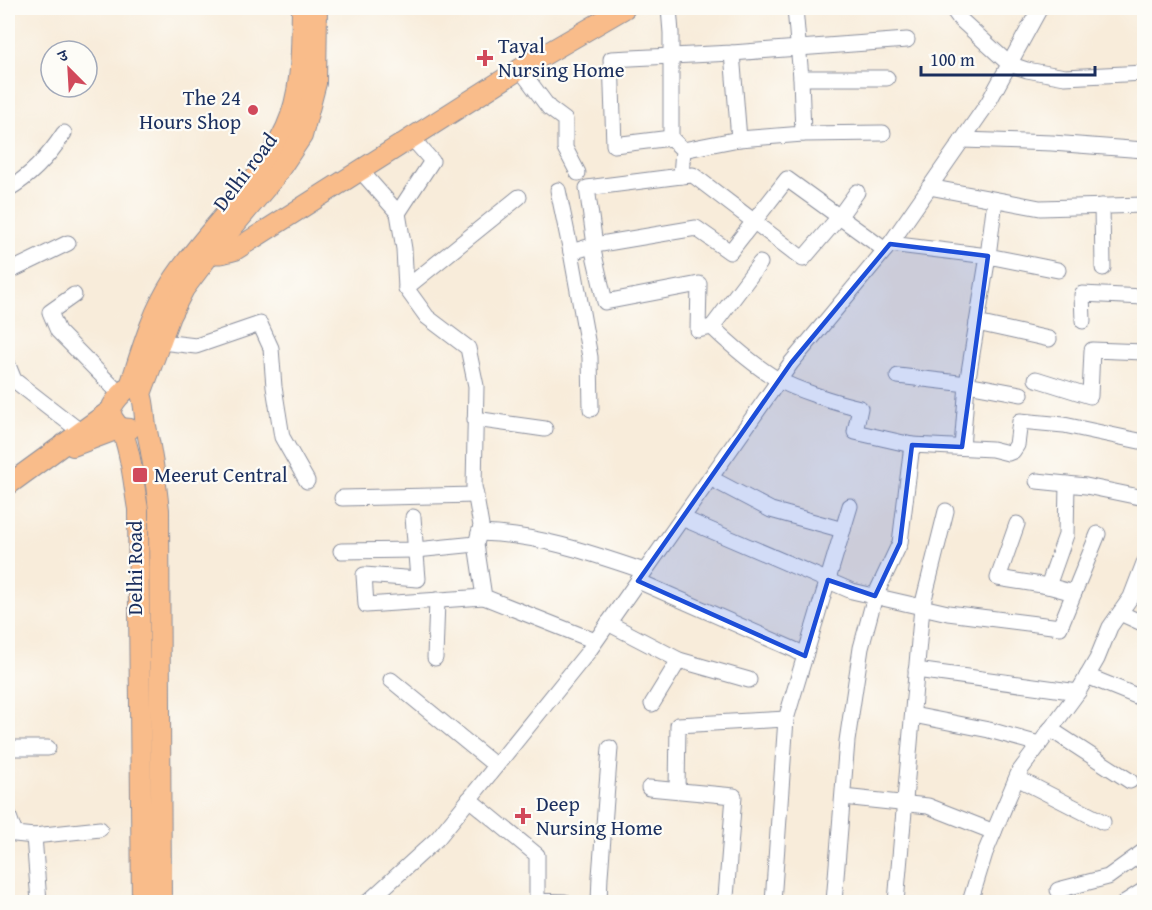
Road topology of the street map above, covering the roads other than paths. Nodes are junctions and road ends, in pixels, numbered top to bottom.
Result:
1 (302, 8) edge
2 (317, 8) edge
3 (625, 8) edge
4 (669, 8) edge
5 (795, 8) edge
6 (952, 8) edge
7 (1040, 8) edge
8 (907, 40) dead end
9 (798, 47) junction
10 (732, 53) junction
11 (670, 54) junction
12 (1009, 64) junction
13 (520, 69) junction
14 (1144, 73) edge
15 (801, 78) junction
16 (887, 78) dead end
17 (64, 133) dead end
18 (883, 133) dead end
19 (803, 134) junction
20 (411, 138) junction
21 (671, 138) junction
22 (739, 139) junction
23 (962, 140) junction
24 (683, 150) junction
25 (1144, 150) edge
26 (360, 170) junction
27 (578, 173) dead end
28 (681, 176) junction
29 (9, 186) edge
30 (929, 187) junction
31 (558, 190) dead end
32 (857, 192) dead end
33 (519, 197) dead end
34 (995, 200) junction
35 (1144, 205) edge
36 (1102, 206) junction
37 (398, 213) junction
38 (839, 217) junction
39 (753, 221) junction
40 (225, 227) junction
41 (254, 238) junction
42 (68, 243) dead end
43 (593, 245) junction
44 (887, 247) junction
45 (206, 249) junction
46 (571, 252) junction
47 (988, 256) junction
48 (760, 263) dead end
49 (1103, 268) dead end
50 (1058, 270) dead end
51 (8, 272) edge
52 (406, 288) junction
53 (74, 295) dead end
54 (1144, 297) edge
55 (1083, 321) dead end
56 (977, 323) junction
57 (712, 327) junction
58 (1049, 339) dead end
59 (161, 342) junction
60 (1144, 352) edge
61 (8, 365) edge
62 (898, 376) dead end
63 (1036, 379) dead end
64 (779, 380) junction
65 (968, 384) junction
66 (1021, 394) dead end
67 (121, 396) junction
68 (591, 409) dead end
69 (475, 419) junction
70 (146, 422) junction
71 (121, 428) junction
72 (545, 429) dead end
73 (81, 432) junction
74 (1144, 442) edge
75 (912, 445) junction
76 (962, 447) junction
77 (53, 453) junction
78 (710, 478) junction
79 (308, 481) dead end
80 (1036, 482) dead end
81 (1067, 484) junction
82 (8, 485) edge
83 (476, 495) junction
84 (342, 498) dead end
85 (1144, 498) edge
86 (850, 506) dead end
87 (946, 511) dead end
88 (413, 517) dead end
89 (682, 518) junction
90 (1017, 524) dead end
91 (843, 530) junction
92 (1098, 534) dead end
93 (478, 538) junction
94 (416, 550) junction
95 (341, 551) dead end
96 (1144, 563) edge
97 (641, 576) junction
98 (828, 580) junction
99 (1048, 586) junction
100 (1074, 592) junction
101 (875, 596) junction
102 (484, 597) junction
103 (437, 600) junction
104 (922, 607) junction
105 (1120, 613) junction
106 (608, 623) junction
107 (1144, 624) edge
108 (595, 641) junction
109 (805, 656) junction
110 (435, 658) dead end
111 (679, 660) junction
112 (916, 670) junction
113 (1087, 676) junction
114 (391, 680) dead end
115 (749, 680) dead end
116 (1078, 692) junction
117 (1144, 699) edge
118 (652, 704) dead end
119 (913, 714) junction
120 (786, 719) junction
121 (1050, 729) junction
122 (1039, 744) junction
123 (8, 748) edge
124 (48, 748) dead end
125 (610, 748) dead end
126 (496, 766) junction
127 (1017, 778) junction
128 (1130, 781) dead end
129 (649, 788) dead end
130 (677, 790) junction
131 (843, 797) junction
132 (469, 799) junction
133 (905, 803) junction
134 (8, 814) edge
135 (1103, 822) dead end
136 (100, 830) dead end
137 (994, 832) junction
138 (34, 837) junction
139 (1144, 851) edge
140 (1058, 890) dead end
141 (1144, 895) edge
142 (537, 902) edge
143 (39, 903) edge
144 (142, 903) edge
145 (161, 903) edge
146 (368, 903) edge
147 (565, 903) edge
148 (599, 903) edge
149 (722, 903) edge
150 (773, 903) edge
151 (834, 903) edge
152 (896, 903) edge
153 (970, 903) edge
154 (1125, 903) edge

1 - 40 main road, Delhi Road
2 - 40 main road, Delhi road
3 - 13 main road
4 - 11 street
5 - 9 street
6 - 12 street
7 - 12 street
8 - 9 street
9 - 10 street
9 - 15 street
10 - 11 street
10 - 22 street
11 - 21 street
11 - 21 street
12 - 14 street
12 - 23 street
13 - 20 main road
13 - 27 street
15 - 16 street
15 - 19 street
17 - 29 street
18 - 19 street
19 - 22 street
20 - 26 main road
20 - 37 street
21 - 24 street
22 - 24 street
23 - 25 street
23 - 30 street
24 - 28 street
26 - 37 street
26 - 41 main road
28 - 39 street
28 - 43 street
30 - 34 street
30 - 44 street
31 - 46 street
32 - 38 street
33 - 52 street
34 - 36 street
34 - 47 street
35 - 36 street
36 - 49 street
37 - 52 street
38 - 39 street
38 - 39 street
38 - 44 street
39 - 43 street
40 - 41 main road
40 - 45 main road, Delhi Road
41 - 45 main road
42 - 51 street
43 - 46 street
43 - 57 street
44 - 47 street
44 - 64 street
45 - 59 main road, Delhi Road
45 - 67 main road, Delhi Road
46 - 68 street
47 - 50 street
47 - 56 street
48 - 57 street
52 - 69 street
53 - 67 street
54 - 55 street
56 - 58 street
56 - 65 street
57 - 64 street
59 - 70 main road, Delhi Road
59 - 79 street
60 - 63 street
61 - 73 street
62 - 65 street
64 - 75 street
64 - 78 street
65 - 66 street
65 - 76 street
67 - 71 main road, Delhi Road
67 - 73 main road
69 - 72 street
69 - 83 street
70 - 71 main road
70 - 145 main road, Delhi Road
71 - 77 main road
71 - 144 main road, Delhi Road
73 - 77 main road
74 - 76 street
75 - 76 street
75 - 101 street
77 - 82 main road
78 - 89 street
78 - 91 street
80 - 81 street
81 - 85 street
81 - 99 street
83 - 84 street
83 - 93 street
86 - 91 street
87 - 104 street
88 - 94 street
89 - 97 street
89 - 98 street
90 - 99 street
91 - 98 street
92 - 100 street
93 - 94 street
93 - 97 street
93 - 102 street
94 - 95 street
94 - 103 street
96 - 105 street
97 - 106 street
97 - 109 street
98 - 101 street
98 - 109 street
99 - 100 street
100 - 104 street
101 - 104 street
101 - 131 street
102 - 103 street
102 - 108 street
103 - 110 street
104 - 112 street
105 - 107 street
105 - 113 street
106 - 108 street
106 - 111 street
108 - 126 street
109 - 120 street
111 - 115 street
111 - 118 street
112 - 116 street
112 - 119 street
113 - 116 street
113 - 117 street
114 - 126 street
116 - 121 street
119 - 122 street
119 - 133 street
120 - 130 street
120 - 150 street
121 - 122 street
121 - 128 street
122 - 127 street
123 - 124 street
125 - 148 street
126 - 132 street
127 - 135 street
127 - 137 street
129 - 130 street
130 - 149 street
131 - 133 street
131 - 151 street
132 - 142 street
132 - 146 street
133 - 137 street
133 - 152 street
134 - 138 street
136 - 138 street
137 - 153 street
138 - 143 street
139 - 140 street
141 - 154 street
142 - 147 street

